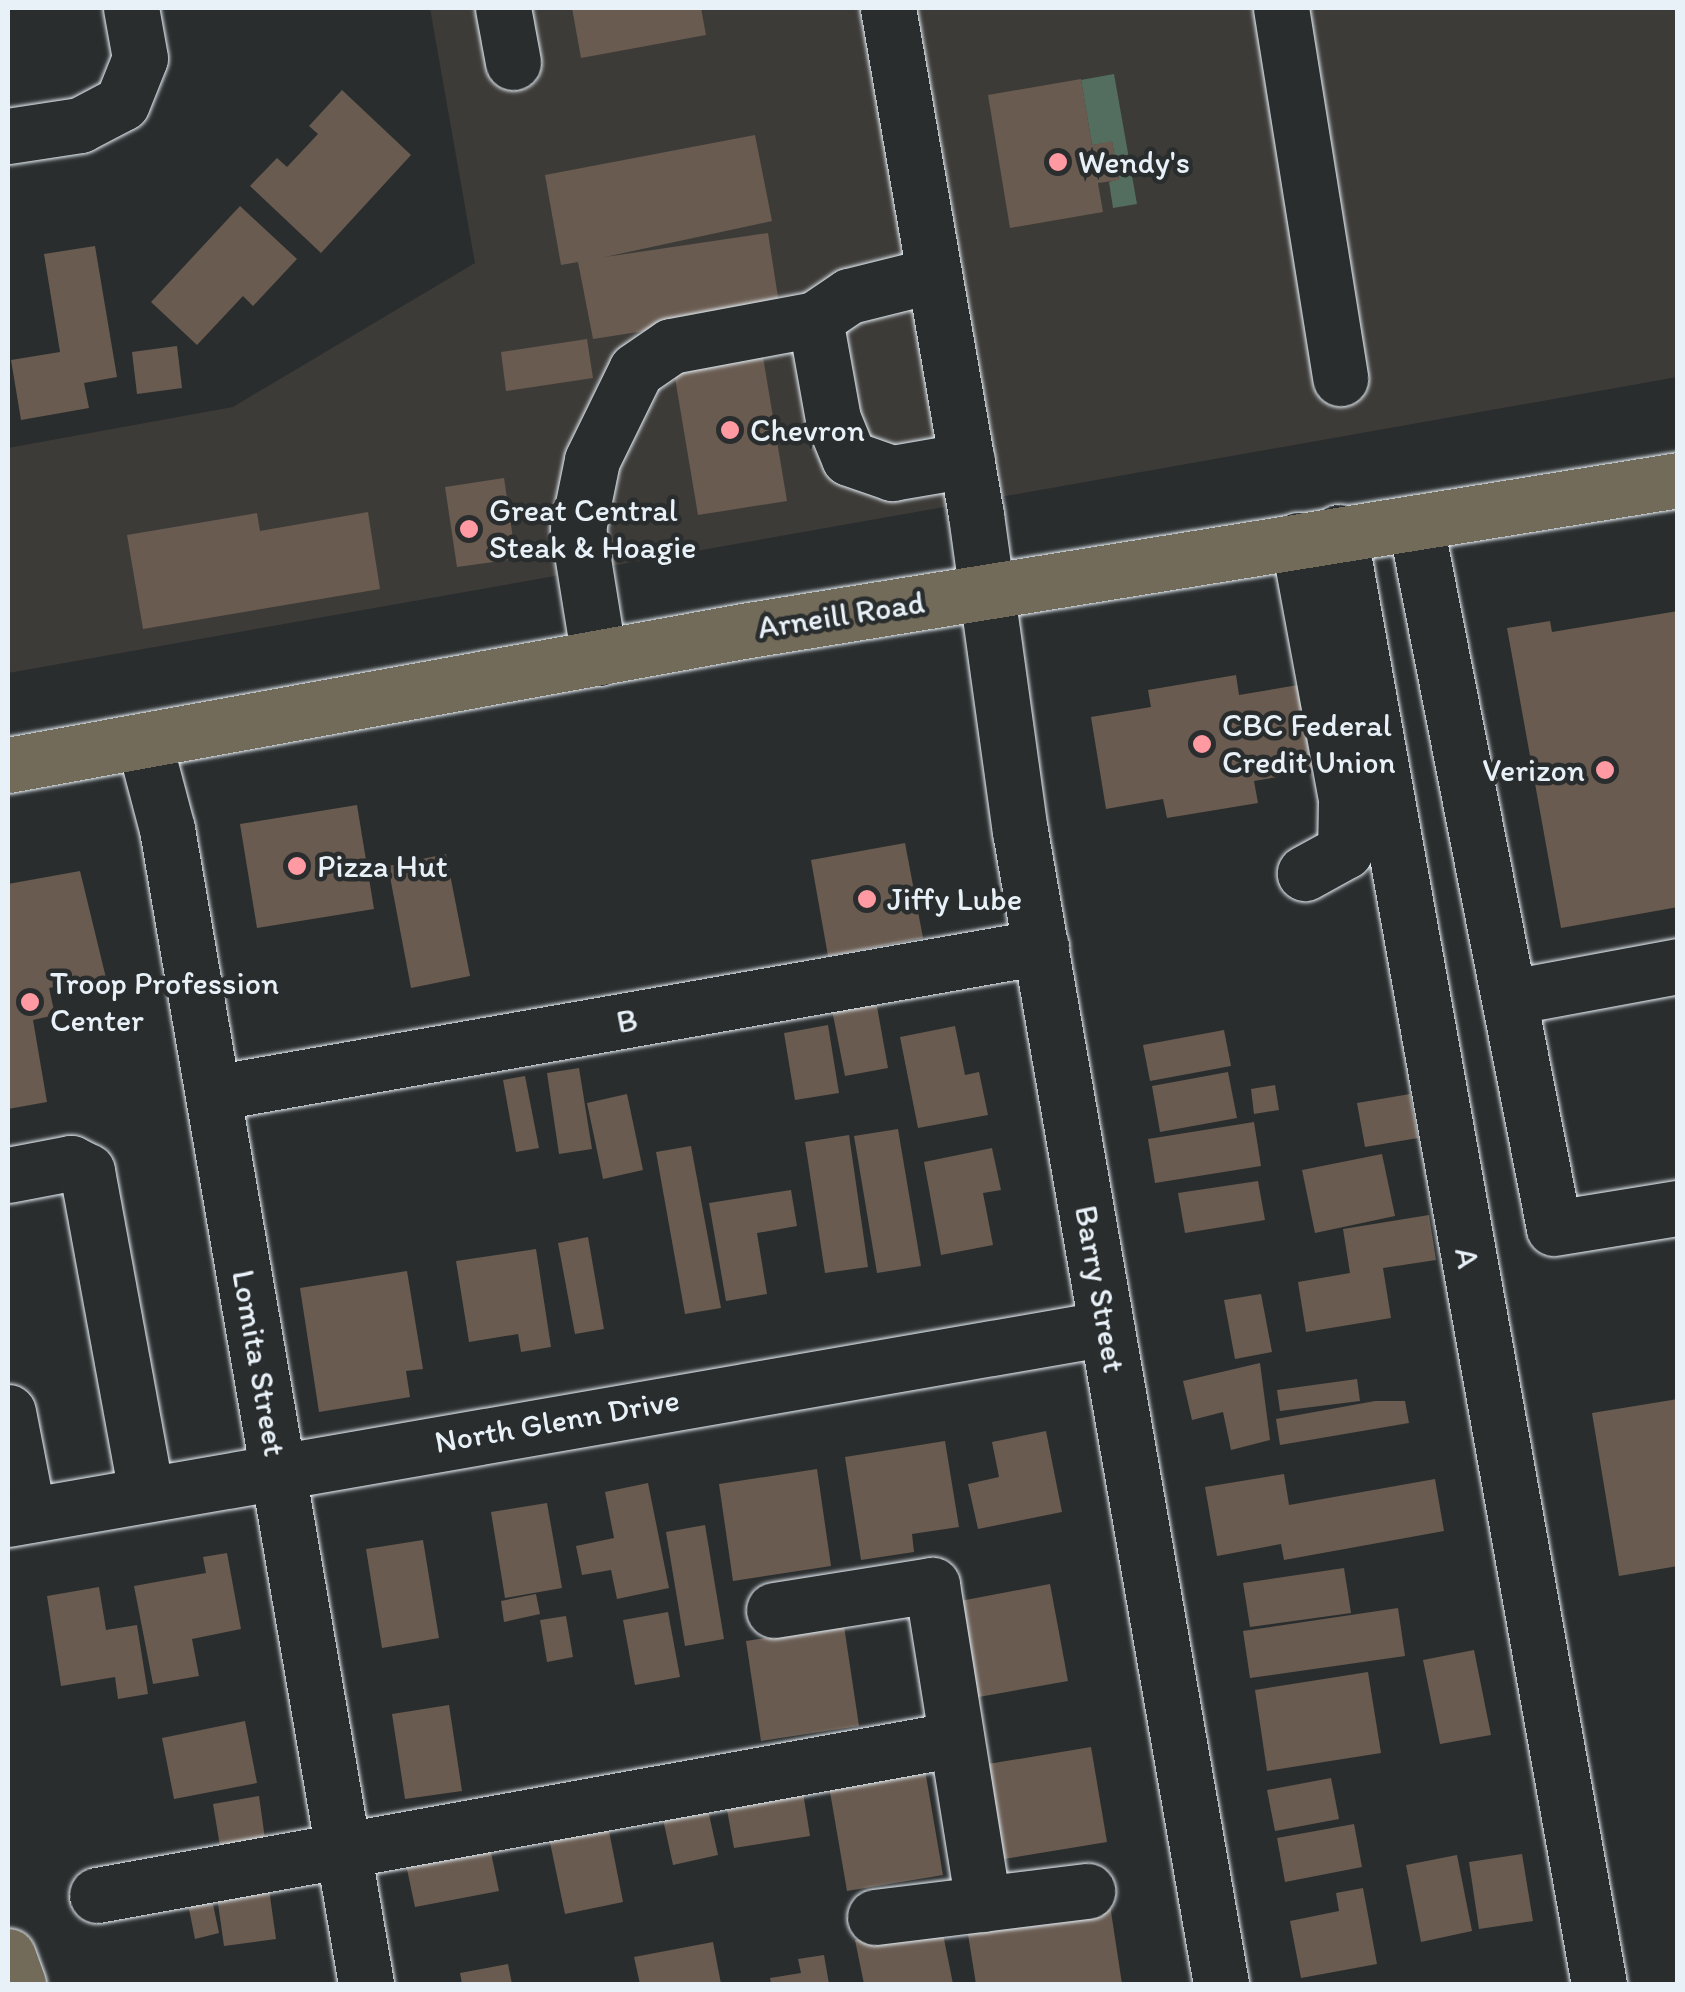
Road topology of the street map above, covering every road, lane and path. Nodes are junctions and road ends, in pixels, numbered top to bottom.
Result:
1 (130, 8) edge
2 (503, 8) edge
3 (888, 8) edge
4 (1281, 8) edge
5 (513, 62) dead end
6 (8, 136) edge
7 (933, 275) junction
8 (815, 319) junction
9 (1340, 378) dead end
10 (967, 460) junction
11 (1678, 480) edge
12 (1416, 526) junction
13 (1319, 536) junction
14 (986, 592) junction
15 (599, 658) junction
16 (144, 742) junction
17 (8, 765) edge
18 (1306, 873) dead end
19 (1041, 947) junction
20 (1678, 966) edge
21 (1511, 997) junction
22 (213, 1093) junction
23 (8, 1175) edge
24 (1678, 1208) edge
25 (1107, 1328) junction
26 (8, 1412) edge
27 (276, 1468) junction
28 (146, 1494) junction
29 (18, 1517) edge
30 (774, 1610) dead end
31 (956, 1739) junction
32 (341, 1854) junction
33 (1088, 1890) dead end
34 (97, 1895) dead end
35 (982, 1904) junction
36 (874, 1918) dead end
37 (8, 1956) edge
38 (18, 1984) edge
39 (366, 1984) edge
40 (1221, 1984) edge
41 (1599, 1984) edge

1 - 6 street
2 - 5 street
3 - 7 street, Barry Street
4 - 9 street
7 - 8 street
7 - 10 street, Barry Street
8 - 10 street
8 - 15 street
10 - 14 street, Barry Street
11 - 12 main road, Arneill Road
12 - 13 main road, Arneill Road
12 - 21 street
13 - 14 main road, Arneill Road
13 - 18 street
13 - 41 street, A
14 - 15 main road, Arneill Road
14 - 19 street, Barry Street
15 - 16 main road, Arneill Road
16 - 17 main road, Arneill Road
16 - 22 street, Lomita Street
19 - 22 street, B
19 - 25 street, Barry Street
20 - 21 street
21 - 24 street
22 - 27 street, Lomita Street
23 - 28 street
25 - 27 street, North Glenn Drive
25 - 40 street, Barry Street
26 - 29 street
27 - 28 street, North Glenn Drive
27 - 32 street, Lomita Street
28 - 29 street, North Glenn Drive
30 - 31 street
31 - 32 street
31 - 35 street
32 - 34 street
32 - 39 street, Lomita Street
33 - 35 street
35 - 36 street
37 - 38 main road

